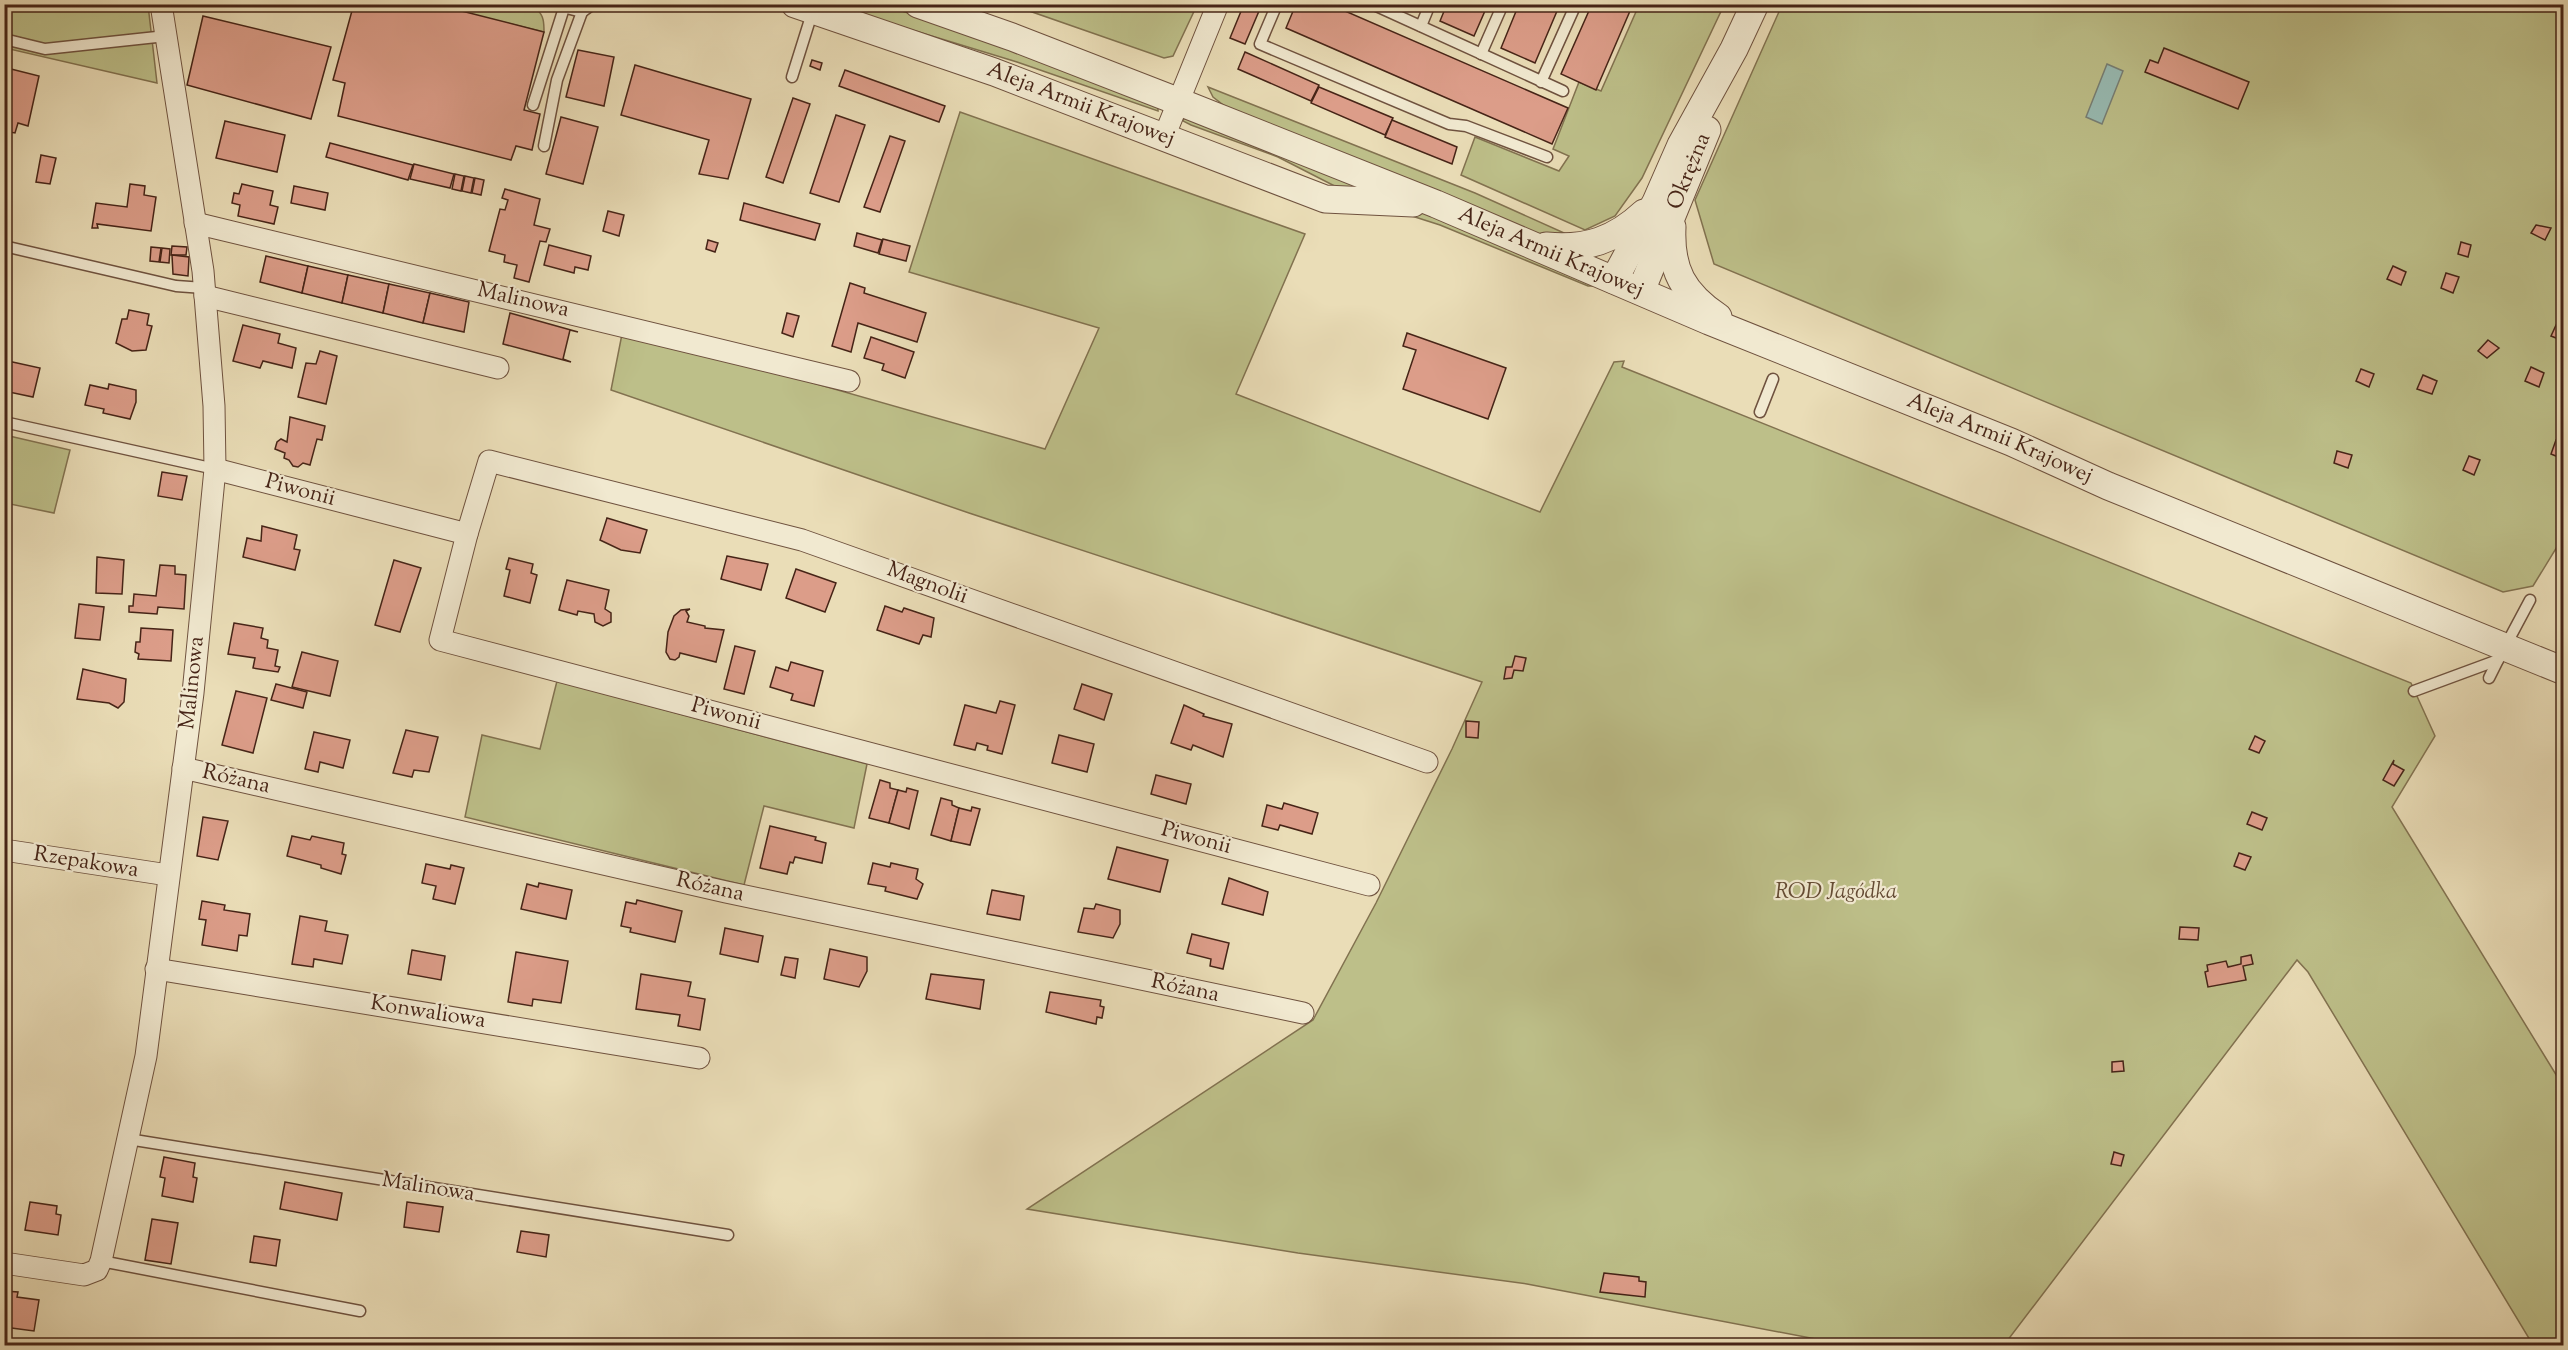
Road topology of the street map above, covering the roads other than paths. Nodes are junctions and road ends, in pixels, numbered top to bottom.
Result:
1 (161, 4) edge
2 (551, 4) edge
3 (593, 4) edge
4 (918, 4) edge
5 (1218, 4) edge
6 (1277, 4) edge
7 (1372, 4) edge
8 (1430, 4) edge
9 (1503, 4) edge
10 (1576, 4) edge
11 (1755, 4) edge
12 (804, 7) edge
13 (564, 8) junction
14 (582, 12) junction
15 (1420, 26) junction
16 (166, 36) junction
17 (4, 39) edge
18 (1481, 54) junction
19 (792, 77) dead end
20 (1541, 82) junction
21 (1563, 91) dead end
22 (1178, 101) junction
23 (533, 105) dead end
24 (1164, 137) junction
25 (544, 146) dead end
26 (1547, 157) dead end
27 (1436, 204) junction
28 (1664, 210) junction
29 (195, 223) junction
30 (1527, 243) junction
31 (4, 246) edge
32 (1628, 286) junction
33 (204, 292) junction
34 (1746, 337) junction
35 (498, 368) dead end
36 (1773, 379) dead end
37 (849, 381) dead end
38 (1760, 412) dead end
39 (4, 422) edge
40 (214, 469) junction
41 (467, 534) junction
42 (2530, 600) dead end
43 (2502, 653) junction
44 (2564, 671) edge
45 (2489, 678) dead end
46 (2414, 691) dead end
47 (1427, 762) dead end
48 (183, 768) junction
49 (4, 850) edge
50 (168, 875) junction
51 (1369, 885) dead end
52 (156, 969) junction
53 (1303, 1012) dead end
54 (699, 1058) dead end
55 (128, 1139) junction
56 (728, 1235) dead end
57 (101, 1261) junction
58 (4, 1263) edge
59 (360, 1311) dead end

1 - 16 street, Malinowa
2 - 13 lane
3 - 14 lane
4 - 22 street, Aleja Armii Krajowej
5 - 22 street
6 - 26 lane
7 - 15 lane
8 - 15 lane
9 - 18 lane
10 - 20 lane
11 - 28 street, Okrężna
12 - 19 lane
12 - 24 street, Aleja Armii Krajowej
13 - 14 lane
13 - 23 lane
14 - 25 lane
15 - 18 lane
16 - 17 lane
16 - 29 street, Malinowa
18 - 20 lane
20 - 21 lane
22 - 24 street
22 - 27 street, Aleja Armii Krajowej
24 - 27 street, Aleja Armii Krajowej
27 - 30 street, Aleja Armii Krajowej
28 - 30 street
28 - 32 street, Okrężna
28 - 34 street
29 - 33 street, Malinowa
29 - 37 street, Malinowa
30 - 32 street, Aleja Armii Krajowej
31 - 33 lane
32 - 34 street, Aleja Armii Krajowej
33 - 35 street
33 - 40 street, Malinowa
34 - 43 street, Aleja Armii Krajowej
36 - 38 lane
39 - 40 lane
40 - 41 street, Piwonii
40 - 48 street, Malinowa
41 - 47 street, Magnolii
41 - 51 street, Piwonii
42 - 43 lane
43 - 44 street, Aleja Armii Krajowej
43 - 45 lane
43 - 46 lane
48 - 50 street, Malinowa
48 - 53 street, Różana
49 - 50 street, Rzepakowa
50 - 52 street, Malinowa
52 - 54 street, Konwaliowa
52 - 55 street, Malinowa
55 - 56 lane, Malinowa
55 - 57 street, Malinowa
57 - 58 street
57 - 59 lane

